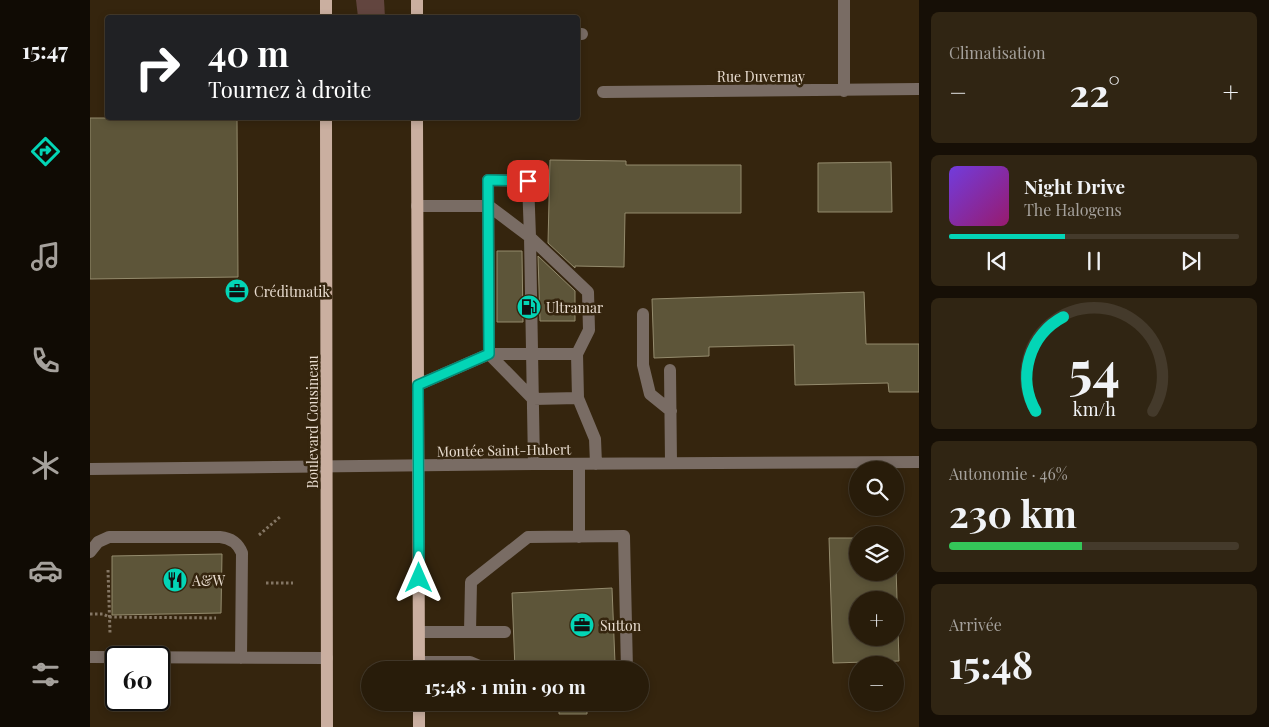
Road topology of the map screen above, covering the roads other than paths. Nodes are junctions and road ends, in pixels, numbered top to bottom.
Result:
1 (326, 0) edge
2 (417, 0) edge
3 (844, 0) edge
4 (326, 15) edge
5 (417, 15) edge
6 (919, 89) edge
7 (844, 90) junction
8 (603, 92) dead end
9 (326, 120) edge
10 (417, 120) edge
11 (417, 206) junction
12 (489, 206) junction
13 (530, 237) junction
14 (643, 314) dead end
15 (533, 353) junction
16 (489, 354) junction
17 (577, 354) junction
18 (670, 370) dead end
19 (418, 385) junction
20 (578, 398) junction
21 (533, 399) junction
22 (671, 411) junction
23 (919, 462) edge
24 (671, 463) junction
25 (534, 464) junction
26 (579, 464) junction
27 (596, 464) junction
28 (418, 466) junction
29 (327, 467) junction
30 (90, 469) edge
31 (579, 537) junction
32 (90, 552) edge
33 (419, 632) junction
34 (470, 632) junction
35 (506, 632) dead end
36 (90, 657) edge
37 (241, 658) junction
38 (327, 658) junction
39 (419, 661) edge
40 (627, 661) edge
41 (419, 711) edge
42 (327, 727) edge
43 (419, 727) edge

1 - 4 main road
2 - 5 main road
3 - 7 street
6 - 7 street, Rue Duvernay
7 - 8 street, Rue Duvernay
9 - 29 main road, Boulevard Cousineau
10 - 11 main road
11 - 12 street
11 - 19 main road
12 - 13 street
12 - 13 street
12 - 16 street
13 - 15 street
13 - 17 street
14 - 22 street
15 - 16 street
15 - 17 street
15 - 21 street
16 - 19 street
16 - 21 street
17 - 20 street
18 - 22 street
19 - 28 main road
20 - 21 street
20 - 27 street
21 - 25 street
22 - 24 street
23 - 24 street, Montée Saint-Hubert
24 - 27 street, Montée Saint-Hubert
25 - 26 street, Montée Saint-Hubert
25 - 28 street, Montée Saint-Hubert
26 - 27 street, Montée Saint-Hubert
26 - 31 street
28 - 29 street, Montée Saint-Hubert
28 - 33 main road
29 - 30 street, Montée Saint-Hubert
29 - 38 main road, Boulevard Cousineau
31 - 34 street
31 - 40 street
32 - 37 street
33 - 34 street
33 - 39 main road
34 - 35 street
36 - 37 street
37 - 38 street
38 - 42 main road, Boulevard Cousineau
41 - 43 main road

